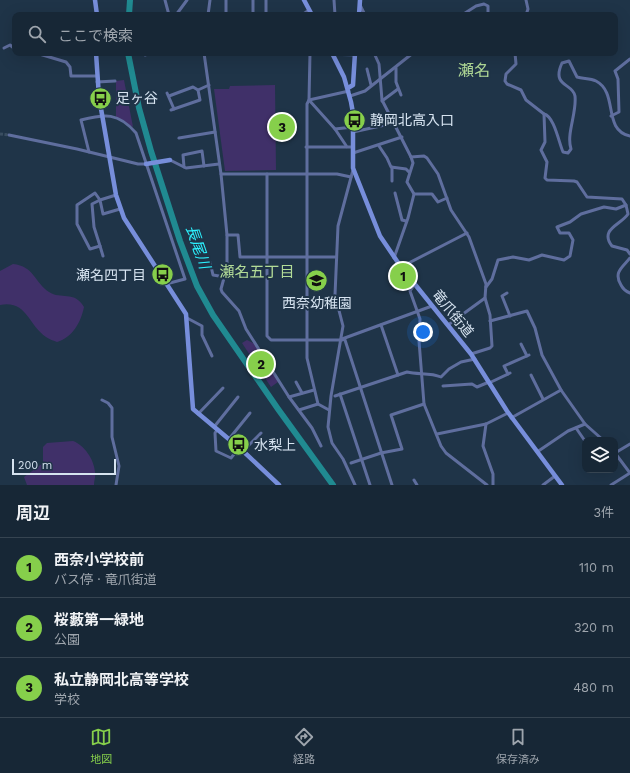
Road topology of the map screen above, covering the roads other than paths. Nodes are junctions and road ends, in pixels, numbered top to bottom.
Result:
1 (95, 0) edge
2 (165, 0) edge
3 (187, 0) edge
4 (210, 0) edge
5 (226, 0) edge
6 (253, 0) edge
7 (266, 0) edge
8 (304, 0) edge
9 (334, 0) edge
10 (526, 0) edge
11 (360, 2) edge
12 (309, 10) joint
13 (97, 12) edge
14 (168, 12) edge
15 (178, 12) edge
16 (208, 12) edge
17 (226, 12) edge
18 (254, 12) edge
19 (266, 12) edge
20 (306, 12) edge
21 (334, 12) edge
22 (358, 12) edge
23 (364, 12) edge
24 (467, 12) edge
25 (488, 12) edge
26 (527, 12) edge
27 (12, 47) edge
28 (4, 48) dead end
29 (45, 56) edge
30 (96, 56) edge
31 (204, 56) edge
32 (310, 56) edge
33 (333, 56) edge
34 (355, 56) edge
35 (375, 56) edge
36 (409, 56) edge
37 (515, 56) edge
38 (630, 59) edge
39 (396, 67) junction
40 (367, 69) dead end
41 (96, 76) junction
42 (381, 79) junction
43 (97, 82) junction
44 (115, 82) dead end
45 (209, 85) junction
46 (371, 85) junction
47 (398, 88) junction
48 (198, 90) junction
49 (349, 92) junction
50 (401, 95) dead end
51 (309, 100) junction
52 (382, 101) junction
53 (102, 114) junction
54 (544, 114) junction
55 (611, 116) junction
56 (394, 123) junction
57 (334, 128) junction
58 (353, 130) junction
59 (215, 132) junction
60 (9, 135) tunnel mouth
61 (630, 136) edge
62 (402, 137) junction
63 (179, 138) dead end
64 (379, 146) junction
65 (306, 147) junction
66 (347, 147) junction
67 (352, 147) junction
68 (89, 152) junction
69 (353, 153) junction
70 (411, 156) junction
71 (109, 157) junction
72 (170, 160) joint
73 (146, 164) junction
74 (219, 164) junction
75 (204, 166) junction
76 (184, 167) junction
77 (392, 167) junction
78 (353, 168) junction
79 (409, 172) junction
80 (220, 174) junction
81 (267, 174) junction
82 (306, 174) junction
83 (351, 177) junction
84 (392, 181) dead end
85 (395, 193) dead end
86 (414, 194) junction
87 (116, 195) junction
88 (447, 198) junction
89 (100, 200) junction
90 (626, 205) junction
91 (120, 209) junction
92 (406, 222) junction
93 (467, 233) junction
94 (227, 235) junction
95 (100, 246) junction
96 (630, 254) edge
97 (103, 256) dead end
98 (267, 257) junction
99 (307, 257) junction
100 (336, 257) junction
101 (394, 258) junction
102 (630, 258) edge
103 (210, 262) dead end
104 (401, 267) junction
105 (224, 277) junction
106 (165, 284) junction
107 (415, 284) junction
108 (485, 289) junction
109 (506, 293) dead end
110 (630, 293) edge
111 (485, 298) junction
112 (432, 306) junction
113 (418, 312) junction
114 (510, 316) junction
115 (187, 318) junction
116 (490, 321) junction
117 (381, 325) junction
118 (448, 325) junction
119 (342, 339) junction
120 (307, 340) junction
121 (521, 344) dead end
122 (472, 354) junction
123 (212, 356) dead end
124 (475, 359) junction
125 (420, 374) junction
126 (398, 375) junction
127 (531, 375) dead end
128 (296, 382) dead end
129 (489, 383) junction
130 (443, 386) dead end
131 (222, 388) dead end
132 (360, 388) junction
133 (314, 390) junction
134 (561, 390) junction
135 (302, 393) junction
136 (340, 394) junction
137 (335, 396) dead end
138 (238, 397) dead end
139 (289, 397) junction
140 (543, 399) junction
141 (102, 400) dead end
142 (318, 404) junction
143 (424, 404) junction
144 (299, 410) junction
145 (329, 410) junction
146 (508, 413) junction
147 (198, 414) junction
148 (250, 414) dead end
149 (511, 418) junction
150 (486, 424) junction
151 (585, 424) junction
152 (216, 428) junction
153 (576, 428) junction
154 (261, 433) dead end
155 (437, 434) junction
156 (582, 437) edge
157 (600, 437) edge
158 (229, 439) junction
159 (630, 444) edge
160 (320, 446) dead end
161 (241, 449) junction
162 (618, 451) edge
163 (536, 452) junction
164 (381, 453) junction
165 (618, 457) edge
166 (362, 460) junction
167 (351, 463) dead end
168 (630, 473) edge
169 (555, 476) junction
170 (414, 480) dead end
171 (116, 485) edge
172 (279, 485) edge
173 (354, 485) edge
174 (370, 485) edge
175 (392, 485) edge
176 (416, 485) edge
177 (486, 485) edge
178 (493, 485) edge
179 (543, 485) edge
180 (562, 485) edge
181 (611, 485) edge

1 - 13 street
2 - 14 street
3 - 15 street
4 - 16 street
5 - 17 street
6 - 18 street
7 - 19 street
8 - 12 street
9 - 21 street
10 - 26 street
11 - 22 street
11 - 23 street
12 - 20 street
24 - 25 street
27 - 28 street
29 - 41 street
30 - 41 street
31 - 45 street
32 - 51 street
33 - 49 street, 竜爪街道
34 - 49 street
35 - 42 street
36 - 39 street
37 - 54 street
38 - 55 street
39 - 42 street
39 - 47 street
40 - 46 street
41 - 43 street
42 - 46 street
42 - 52 street
43 - 44 street
43 - 53 street
45 - 48 street
45 - 59 street
46 - 49 street
47 - 50 street
47 - 52 street
48 - 48 street
49 - 51 street
49 - 58 street, 竜爪街道
51 - 57 street
51 - 65 street
52 - 56 street
53 - 68 street
53 - 71 street
53 - 73 street
54 - 55 street
54 - 90 street
55 - 61 street
56 - 58 street
56 - 62 street
57 - 58 street
57 - 66 street
58 - 67 street, 竜爪街道
59 - 63 street
59 - 74 street
60 - 68 street
62 - 64 street
62 - 70 street
64 - 69 street
64 - 77 street
65 - 66 street
65 - 82 street
66 - 67 street
67 - 69 street, 竜爪街道
68 - 71 street
69 - 78 street, 竜爪街道
70 - 79 street
70 - 88 street
71 - 73 street
71 - 87 street
72 - 73 street
72 - 76 street
73 - 106 street
74 - 75 street
74 - 80 street
75 - 76 street
75 - 76 street
77 - 79 street
77 - 84 street
78 - 83 street
78 - 101 street, 竜爪街道
79 - 86 street
80 - 81 street
80 - 94 street
81 - 82 street
81 - 98 street
82 - 83 street
82 - 99 street
83 - 100 street
85 - 92 street
86 - 88 street
86 - 92 street
87 - 89 street
87 - 91 street
88 - 93 street
89 - 91 street
89 - 95 street
89 - 95 street
90 - 96 street
90 - 108 street
91 - 106 street
92 - 101 street
93 - 104 street
93 - 108 street
94 - 98 street
94 - 105 street
95 - 97 street
98 - 99 street
98 - 120 street
99 - 100 street
99 - 120 street
100 - 119 street
101 - 104 street, 竜爪街道
102 - 110 street
103 - 105 street
104 - 107 street, 竜爪街道
105 - 139 street
106 - 115 street
107 - 112 street, 竜爪街道
107 - 113 street
108 - 111 street
109 - 114 street
111 - 116 street
111 - 118 street
112 - 113 street
112 - 118 street, 竜爪街道
113 - 117 street
113 - 125 street
114 - 116 street
114 - 134 street
115 - 123 street
115 - 147 street
116 - 122 street
117 - 119 street
117 - 126 street
118 - 122 street, 竜爪街道
119 - 120 street
119 - 132 street
119 - 145 street
120 - 133 street
121 - 129 street
122 - 124 street, 竜爪街道
124 - 125 street
124 - 129 street, 竜爪街道
125 - 126 street
125 - 143 street
126 - 132 street
127 - 140 street
128 - 135 street
129 - 130 street
129 - 146 street, 竜爪街道
131 - 147 street
132 - 136 street
132 - 164 street
133 - 135 street
133 - 142 street
134 - 140 street
134 - 151 street
135 - 139 street
136 - 137 street
136 - 166 street
138 - 152 street
139 - 144 street
140 - 149 street
141 - 171 street
142 - 144 street
142 - 145 street
143 - 155 street
143 - 164 street
144 - 160 street
145 - 173 street
146 - 149 street, 竜爪街道
146 - 150 street
147 - 152 street
148 - 158 street
149 - 163 street, 竜爪街道
150 - 155 street
150 - 178 street
151 - 153 street
151 - 157 street
152 - 158 street
152 - 161 street
153 - 156 street
153 - 163 street
154 - 161 street
155 - 177 street
158 - 161 street
159 - 162 street
161 - 172 street
163 - 169 street, 竜爪街道
164 - 166 street
164 - 175 street
165 - 168 street
166 - 167 street
166 - 174 street
168 - 181 street
169 - 179 street
169 - 180 street, 竜爪街道
170 - 176 street

